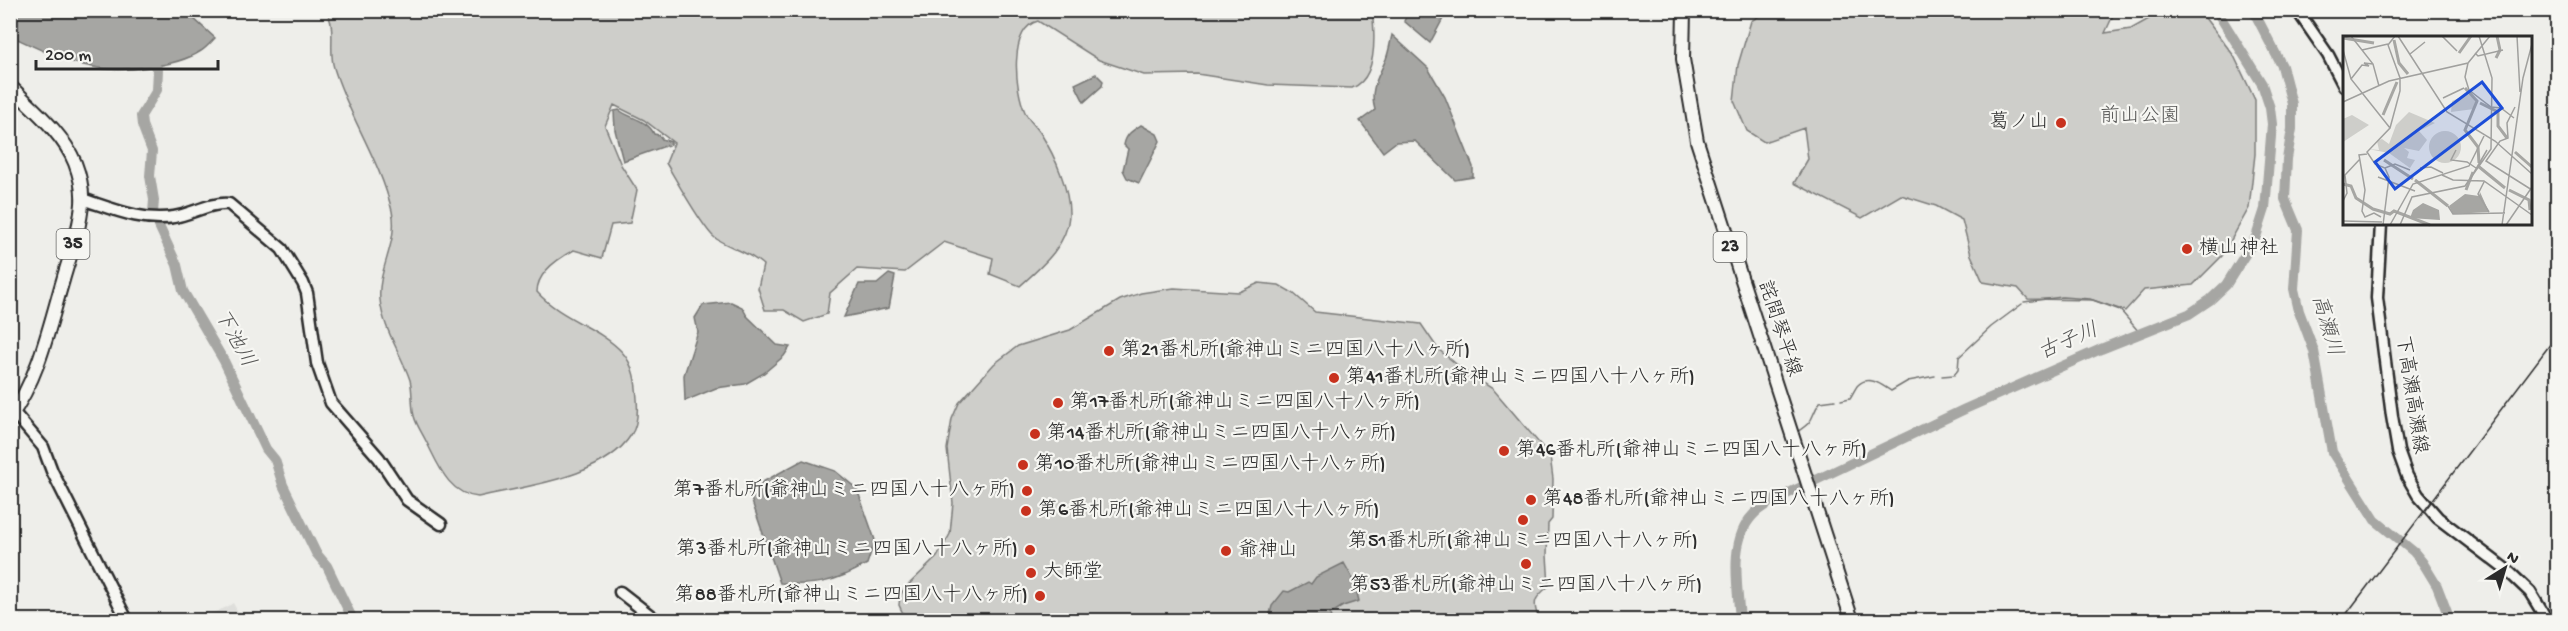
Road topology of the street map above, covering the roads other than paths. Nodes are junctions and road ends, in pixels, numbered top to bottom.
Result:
1 (1684, 10) edge
2 (2297, 10) edge
3 (2343, 84) edge
4 (10, 86) edge
5 (82, 199) junction
6 (2380, 225) edge
7 (12, 412) edge
8 (441, 524) dead end
9 (620, 592) dead end
10 (127, 621) edge
11 (656, 621) edge
12 (1852, 621) edge
13 (2547, 621) edge

1 - 12 main road, 詫間琴平線 / 23
2 - 3 street
4 - 5 main road, 35
5 - 7 main road, 35
5 - 8 street
6 - 13 street, 下高瀬高瀬線
7 - 10 street
9 - 11 street

